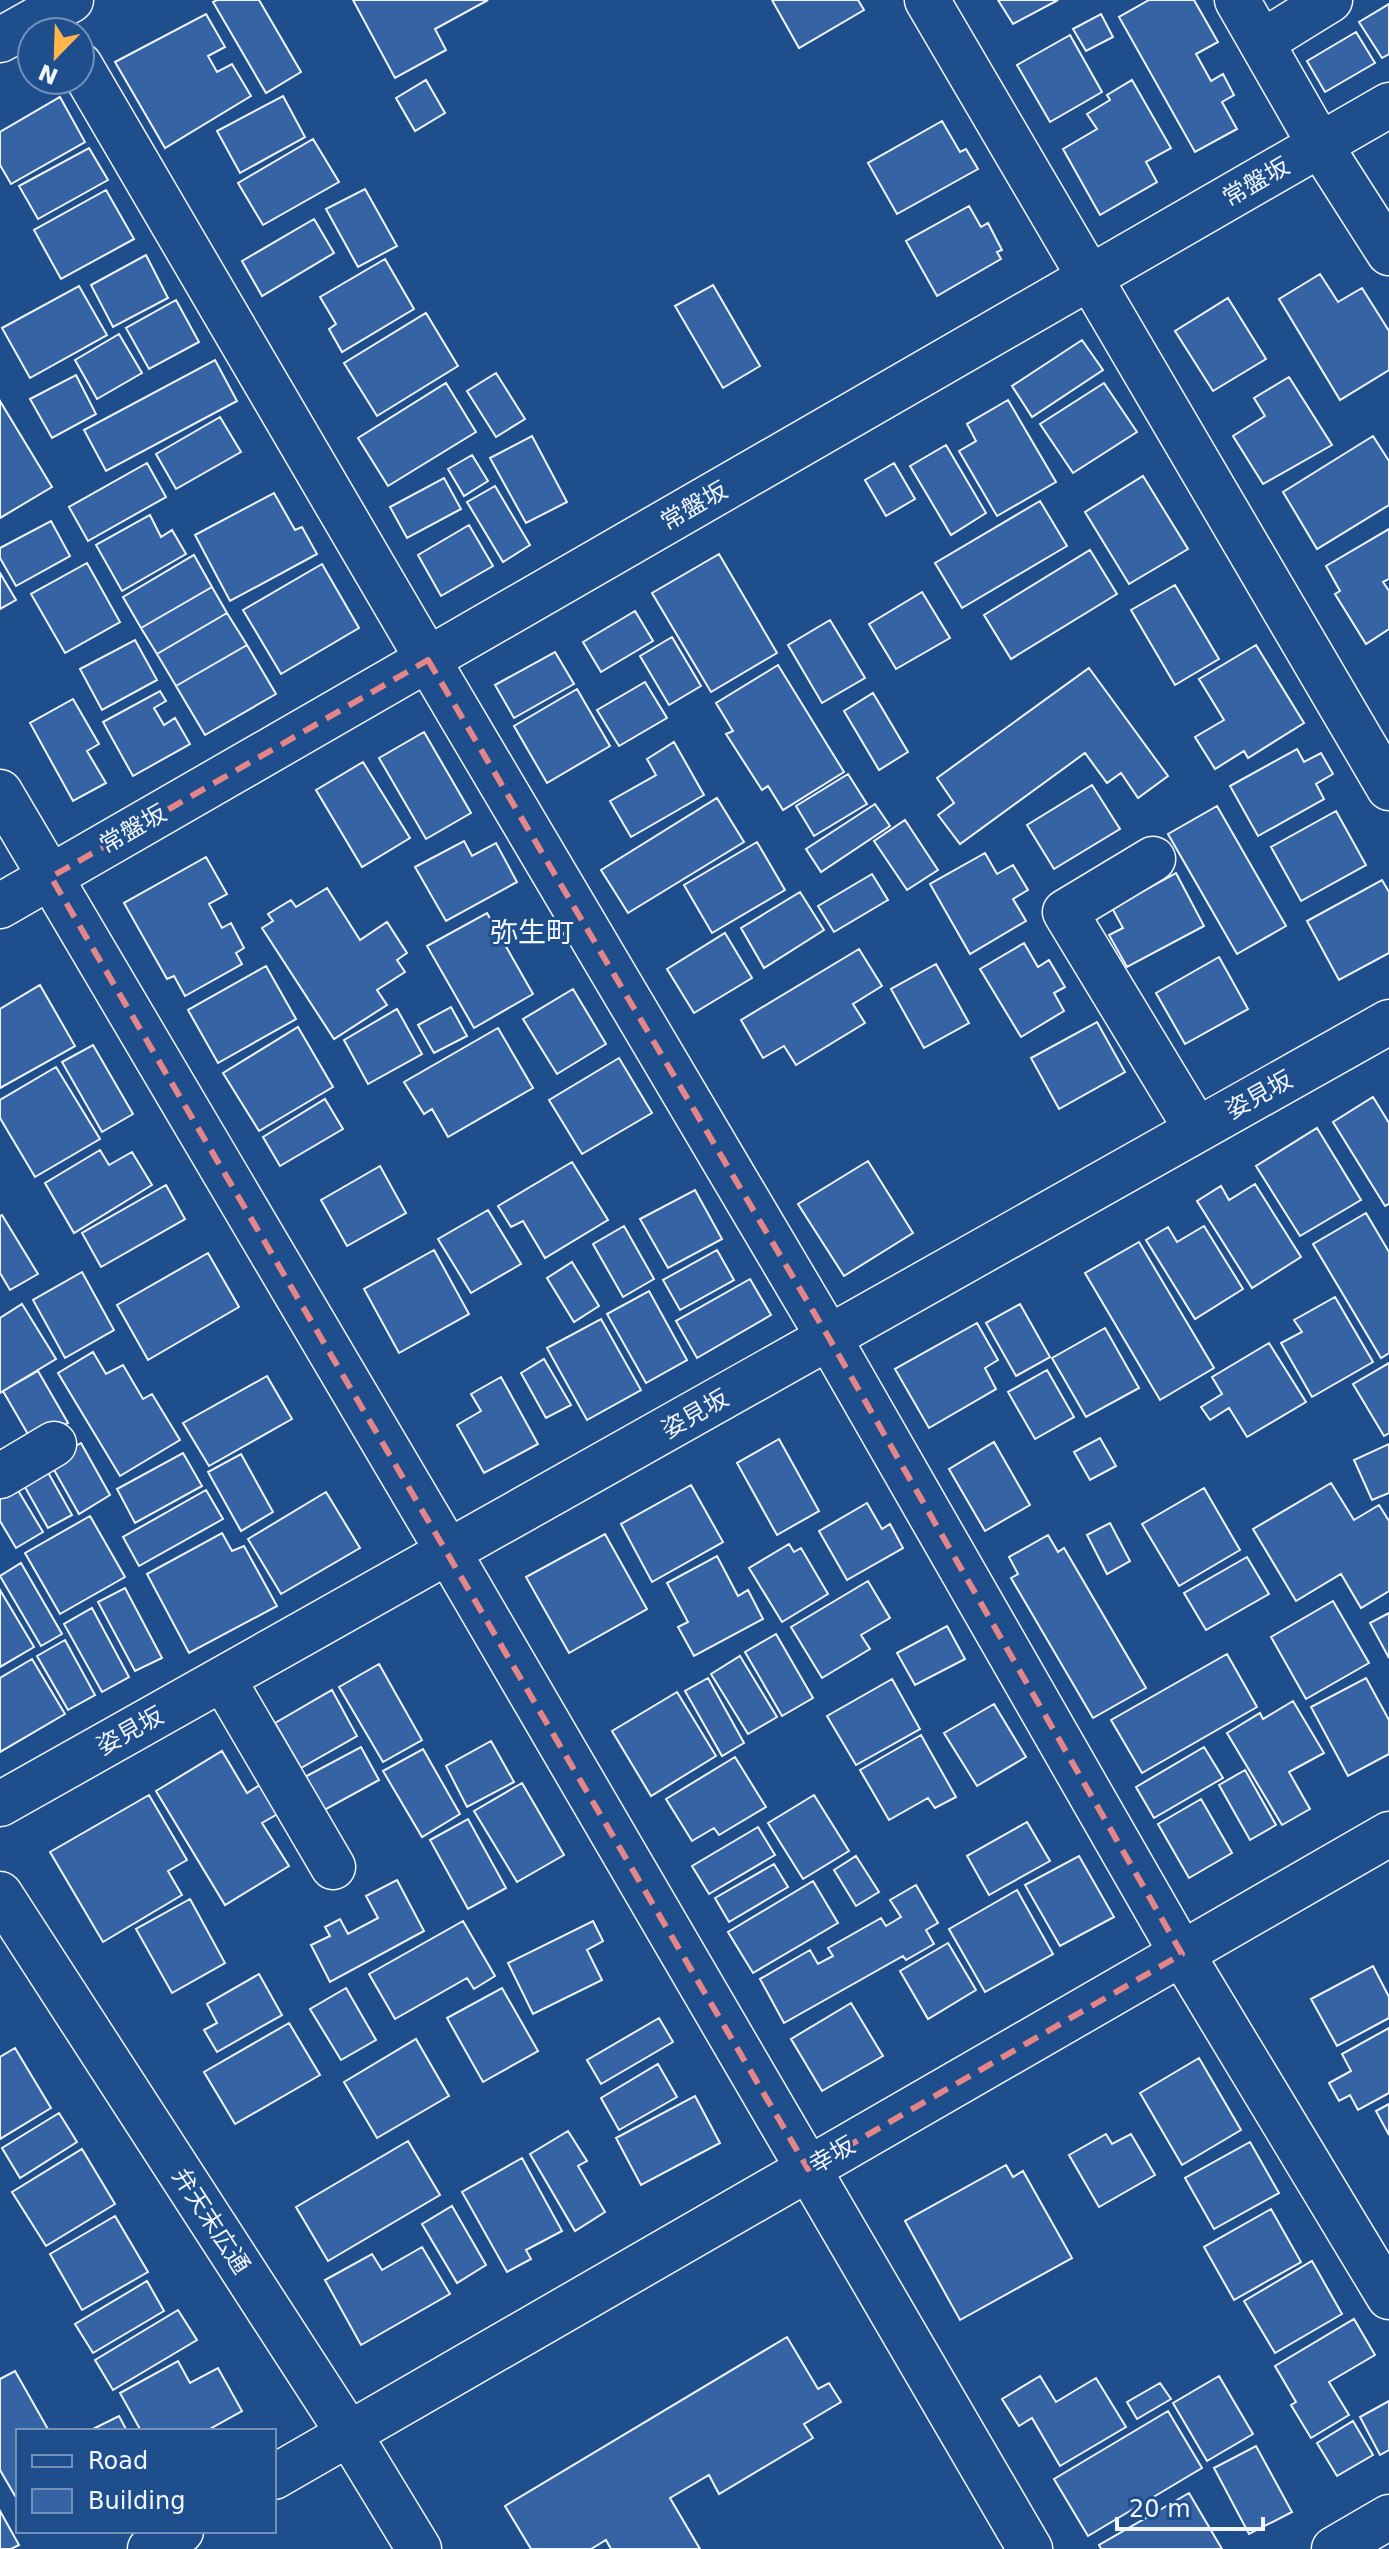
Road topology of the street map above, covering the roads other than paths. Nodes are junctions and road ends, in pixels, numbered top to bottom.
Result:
1 (927, 0) edge
2 (1237, 0) edge
3 (1330, 0) edge
4 (61, 10) edge
5 (0, 40) edge
6 (1262, 42) junction
7 (96, 92) edge
8 (1389, 105) edge
9 (1320, 145) junction
10 (1389, 253) edge
11 (1090, 278) junction
12 (428, 660) junction
13 (1389, 788) edge
14 (0, 792) edge
15 (1153, 859) dead end
16 (51, 877) junction
17 (0, 906) edge
18 (1389, 1022) edge
19 (1197, 1130) junction
20 (829, 1338) junction
21 (54, 1444) dead end
22 (0, 1476) edge
23 (449, 1553) junction
24 (223, 1679) junction
25 (0, 1804) edge
26 (1389, 1834) edge
27 (333, 1867) dead end
28 (0, 1894) edge
29 (1182, 1954) junction
30 (808, 2169) junction
31 (1389, 2297) edge
32 (349, 2434) junction
33 (276, 2476) edge
34 (1389, 2517) edge
35 (178, 2533) edge
36 (150, 2549) edge
37 (419, 2549) edge
38 (1030, 2549) edge
39 (1334, 2549) edge

1 - 11 street
2 - 6 street
3 - 6 street
4 - 5 street
6 - 9 street
7 - 12 street
8 - 9 street, 常盤坂
9 - 10 street
9 - 11 street, 常盤坂
11 - 12 street, 常盤坂
11 - 13 street
12 - 16 street, 常盤坂
12 - 20 street
14 - 16 street
15 - 19 street
16 - 17 street, 常盤坂
16 - 23 street
18 - 19 street, 姿見坂
19 - 20 street, 姿見坂
20 - 23 street, 姿見坂
20 - 29 street
21 - 22 street
23 - 24 street, 姿見坂
23 - 30 street
24 - 25 street, 姿見坂
24 - 27 street
26 - 29 street, 幸坂
28 - 32 street, 弁天末広通
29 - 30 street, 幸坂
29 - 31 street
30 - 32 street, 幸坂
30 - 38 street
32 - 33 street, 幸坂
32 - 37 street, 弁天末広通
34 - 39 street
35 - 36 street

